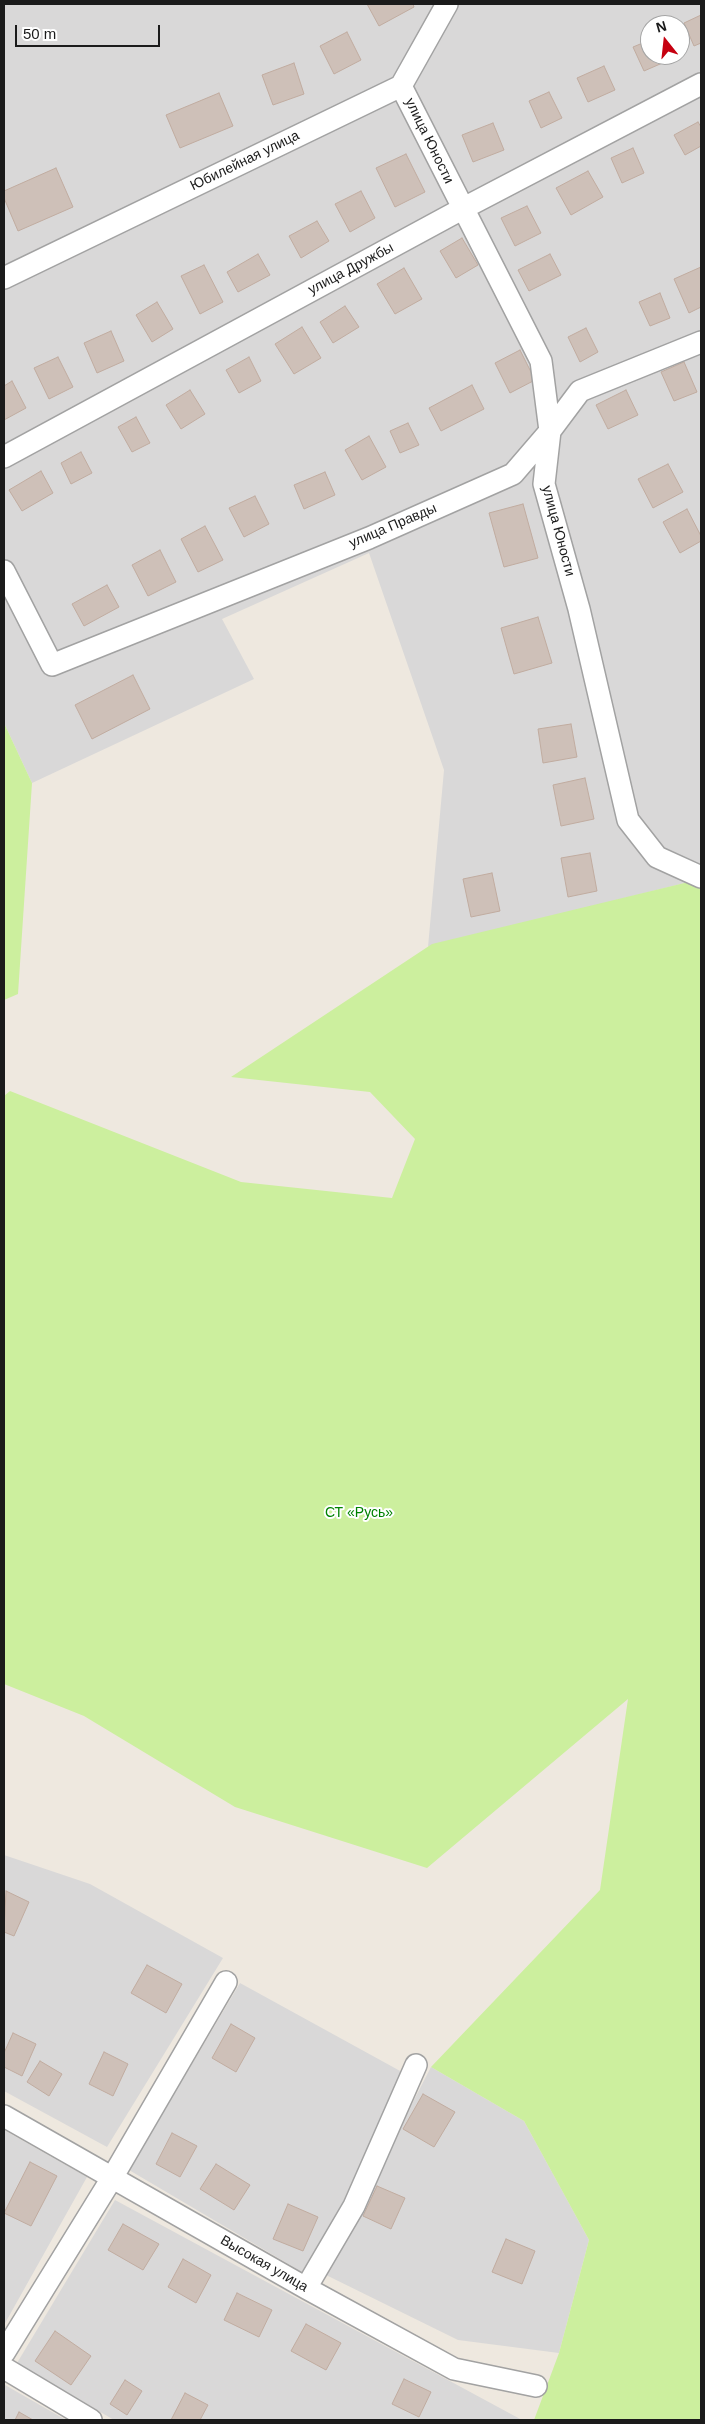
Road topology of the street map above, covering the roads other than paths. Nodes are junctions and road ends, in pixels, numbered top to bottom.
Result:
1 (447, 4) edge
2 (701, 84) edge
3 (401, 86) junction
4 (462, 209) junction
5 (4, 278) edge
6 (701, 342) edge
7 (550, 431) junction
8 (4, 457) edge
9 (4, 571) edge
10 (701, 877) edge
11 (226, 1982) dead end
12 (416, 2065) dead end
13 (4, 2116) edge
14 (112, 2178) junction
15 (306, 2288) junction
16 (4, 2353) edge
17 (4, 2368) edge
18 (536, 2386) dead end
19 (91, 2420) edge

1 - 3 street
2 - 4 street, улица Дружбы
3 - 4 street, улица Юности
3 - 5 street, Юбилейная улица
4 - 7 street, улица Юности
4 - 8 street, улица Дружбы
6 - 7 street, улица Правды
7 - 9 street, улица Правды
7 - 10 street, улица Юности
11 - 14 street
12 - 15 street
13 - 14 street, Высокая улица
14 - 15 street, Высокая улица
14 - 16 street
15 - 18 street, Высокая улица
17 - 19 street

